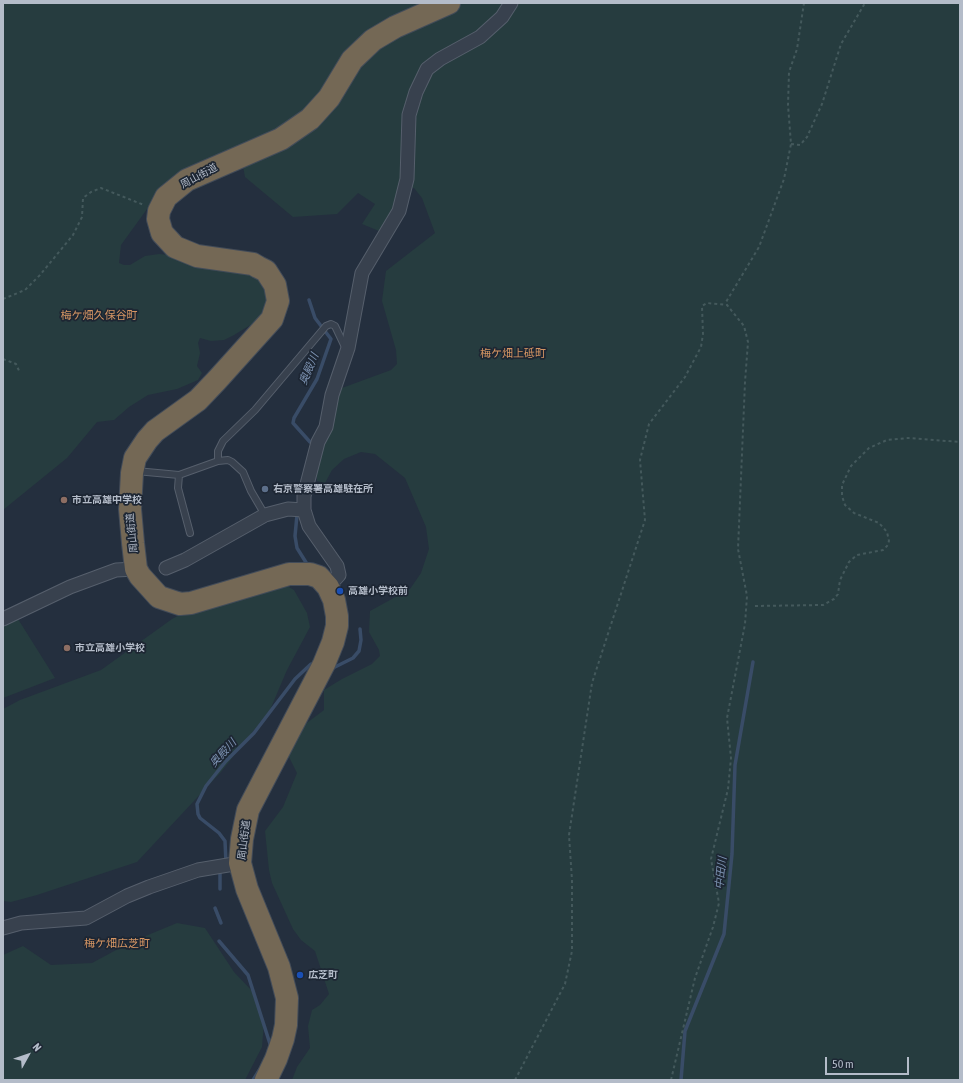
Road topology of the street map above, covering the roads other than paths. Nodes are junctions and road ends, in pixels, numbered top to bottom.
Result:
1 (449, 3) edge
2 (512, 3) edge
3 (346, 356) junction
4 (218, 461) junction
5 (132, 470) junction
6 (179, 475) junction
7 (304, 510) junction
8 (265, 515) junction
9 (190, 533) dead end
10 (166, 568) dead end
11 (136, 569) junction
12 (328, 587) junction
13 (3, 619) edge
14 (240, 864) junction
15 (3, 928) edge
16 (266, 1080) edge

1 - 5 highway, 周山街道
2 - 3 street
3 - 4 lane
3 - 7 street
4 - 6 lane
4 - 8 lane
5 - 6 lane
5 - 11 highway, 周山街道
6 - 9 lane
7 - 8 street
7 - 12 street
8 - 10 street
11 - 12 highway, 周山街道
11 - 13 street
12 - 14 highway, 周山街道
14 - 15 street
14 - 16 highway, 周山街道

